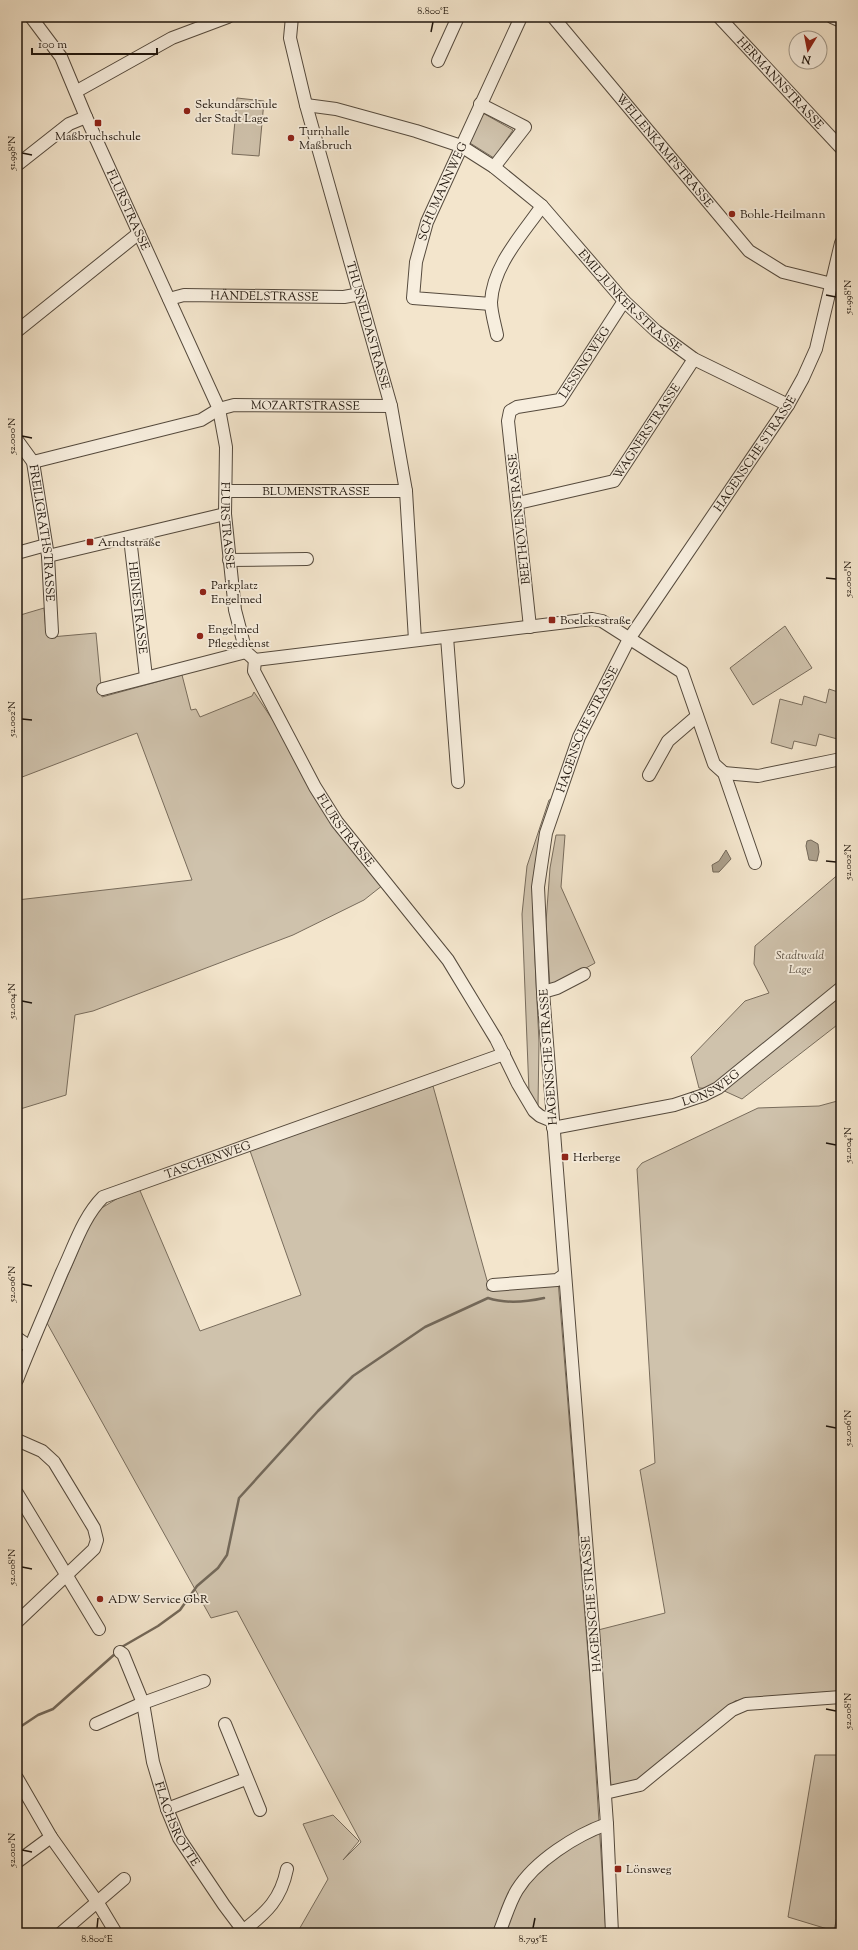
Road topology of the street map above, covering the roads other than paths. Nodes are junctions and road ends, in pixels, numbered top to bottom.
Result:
1 (31, 17) edge
2 (228, 17) edge
3 (292, 17) edge
4 (458, 17) edge
5 (521, 17) edge
6 (553, 17) edge
7 (720, 17) edge
8 (832, 17) edge
9 (841, 21) edge
10 (438, 61) dead end
11 (77, 91) junction
12 (480, 104) junction
13 (306, 105) junction
14 (86, 117) junction
15 (461, 146) junction
16 (841, 148) edge
17 (17, 164) edge
18 (494, 166) junction
19 (542, 206) junction
20 (139, 233) junction
21 (841, 243) edge
22 (832, 284) junction
23 (360, 294) junction
24 (169, 299) junction
25 (624, 301) junction
26 (491, 304) junction
27 (17, 331) edge
28 (497, 335) dead end
29 (694, 359) junction
30 (788, 405) junction
31 (391, 406) junction
32 (219, 409) junction
33 (510, 411) joint
34 (17, 440) edge
35 (33, 462) junction
36 (226, 491) junction
37 (406, 491) junction
38 (518, 503) junction
39 (225, 514) junction
40 (130, 538) junction
41 (47, 551) junction
42 (17, 553) edge
43 (307, 558) dead end
44 (229, 560) junction
45 (530, 627) junction
46 (52, 632) dead end
47 (447, 637) junction
48 (629, 639) junction
49 (415, 640) junction
50 (251, 656) junction
51 (146, 677) junction
52 (103, 689) dead end
53 (697, 716) junction
54 (841, 759) edge
55 (724, 773) junction
56 (649, 775) dead end
57 (458, 782) dead end
58 (755, 862) dead end
59 (584, 974) dead end
60 (841, 988) edge
61 (543, 992) junction
62 (504, 1054) junction
63 (553, 1125) junction
64 (564, 1275) junction
65 (493, 1285) dead end
66 (17, 1338) edge
67 (30, 1347) junction
68 (17, 1380) edge
69 (17, 1440) edge
70 (17, 1493) edge
71 (67, 1574) junction
72 (17, 1622) edge
73 (99, 1629) dead end
74 (120, 1652) dead end
75 (204, 1681) dead end
76 (841, 1697) edge
77 (143, 1703) junction
78 (96, 1724) dead end
79 (225, 1724) dead end
80 (17, 1778) edge
81 (246, 1779) junction
82 (605, 1793) junction
83 (167, 1809) junction
84 (260, 1810) dead end
85 (607, 1824) junction
86 (51, 1837) junction
87 (17, 1862) edge
88 (287, 1869) dead end
89 (124, 1879) dead end
90 (98, 1903) junction
91 (244, 1932) edge
92 (61, 1933) edge
93 (116, 1933) edge
94 (499, 1933) edge
95 (612, 1933) edge

1 - 11 street, FLURSTRASSE
2 - 11 street
3 - 13 street, THUSNELDASTRASSE
4 - 10 street
5 - 12 street, SCHUMANNWEG
6 - 22 street, WELLENKAMPSTRASSE
7 - 16 street, HERMANNSTRASSE
8 - 9 street
11 - 14 street, FLURSTRASSE
12 - 15 street, SCHUMANNWEG
12 - 18 street
13 - 15 street, EMIL-JUNKER-STRASSE
13 - 23 street, THUSNELDASTRASSE
14 - 17 street
14 - 20 street, FLURSTRASSE
15 - 18 street, EMIL-JUNKER-STRASSE
15 - 26 street, SCHUMANNWEG
18 - 19 street, EMIL-JUNKER-STRASSE
19 - 25 street, EMIL-JUNKER-STRASSE
19 - 26 street
20 - 24 street, FLURSTRASSE
20 - 27 street
21 - 22 street, HAGENSCHE STRASSE
22 - 30 street, HAGENSCHE STRASSE
23 - 24 street, HÄNDELSTRASSE
23 - 31 street, THUSNELDASTRASSE
24 - 32 street, FLURSTRASSE
25 - 29 street, EMIL-JUNKER-STRASSE
25 - 33 street, LESSINGWEG
26 - 28 street
29 - 30 street, EMIL-JUNKER-STRASSE
29 - 38 street, WAGNERSTRASSE
30 - 48 street, HAGENSCHE STRASSE
31 - 32 street, MOZARTSTRASSE
31 - 37 street, THUSNELDASTRASSE
32 - 35 street, MOZARTSTRASSE
32 - 36 street, FLURSTRASSE
33 - 38 street, BEETHOVENSTRASSE
34 - 35 street, FREILIGRATHSTRASSE
35 - 41 street, FREILIGRATHSTRASSE
36 - 37 street, BLUMENSTRASSE
36 - 39 street, FLURSTRASSE
37 - 49 street, THUSNELDASTRASSE
38 - 45 street, BEETHOVENSTRASSE
39 - 40 street
39 - 44 street, FLURSTRASSE
40 - 41 street
40 - 51 street, HEINESTRASSE
41 - 42 street
41 - 46 street, FREILIGRATHSTRASSE
43 - 44 street
44 - 50 street, FLURSTRASSE
45 - 47 street
45 - 48 street
47 - 49 street
47 - 57 street
48 - 53 street
48 - 61 street, HAGENSCHE STRASSE
49 - 50 street
50 - 51 street
50 - 62 street, FLURSTRASSE
51 - 52 street
53 - 55 street
53 - 56 street
54 - 55 street
55 - 58 street
59 - 61 street
60 - 63 street, LÖNSWEG
61 - 63 street, HAGENSCHE STRASSE
62 - 63 street, FLURSTRASSE
62 - 67 street, TASCHENWEG
63 - 64 street, HAGENSCHE STRASSE
64 - 65 street
64 - 82 street, HAGENSCHE STRASSE
66 - 67 street
67 - 68 street, TASCHENWEG
69 - 71 street
70 - 71 street
71 - 72 street
71 - 73 street
74 - 77 street, FLACHSROTTE
75 - 77 street
76 - 82 street
77 - 78 street
77 - 83 street, FLACHSROTTE
79 - 81 street
80 - 86 street
81 - 83 street
81 - 84 street
82 - 85 street, HAGENSCHE STRASSE
83 - 91 street, FLACHSROTTE
85 - 94 street
85 - 95 street, HAGENSCHE STRASSE
86 - 87 street
86 - 90 street
88 - 91 street, FLACHSROTTE
89 - 90 street
90 - 92 street
90 - 93 street

